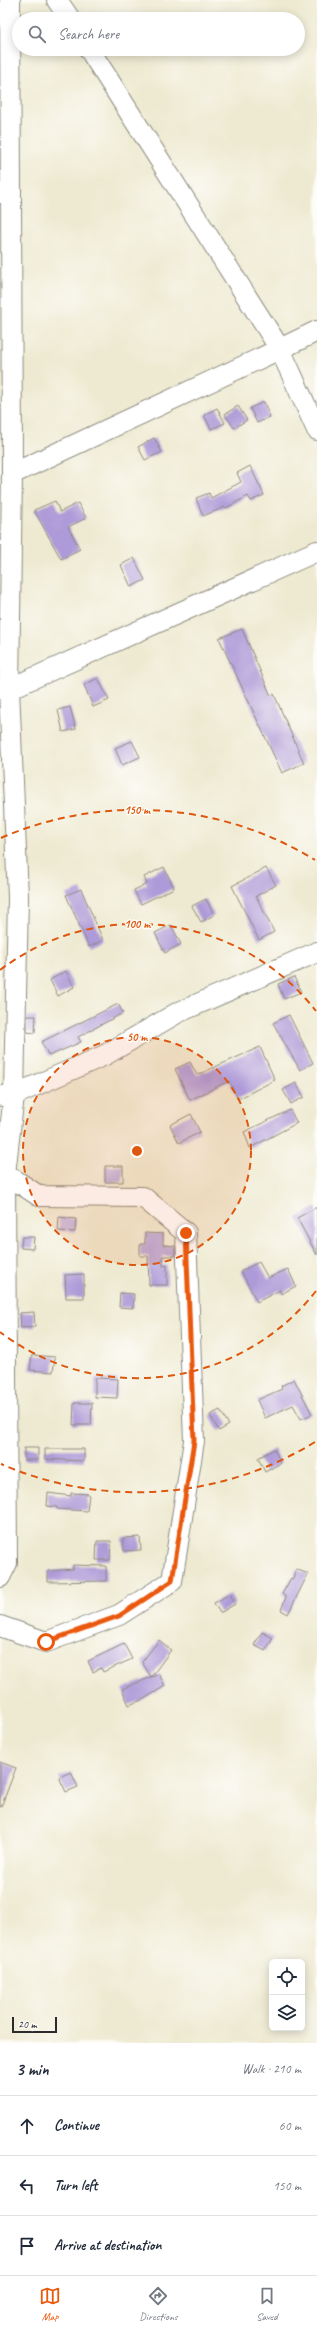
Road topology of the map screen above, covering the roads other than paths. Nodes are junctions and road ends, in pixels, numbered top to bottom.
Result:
1 (10, 0) edge
2 (57, 0) edge
3 (65, 12) edge
4 (93, 56) edge
5 (6, 193) edge
6 (317, 331) edge
7 (280, 349) junction
8 (317, 430) edge
9 (12, 474) junction
10 (317, 551) edge
11 (4, 689) edge
12 (317, 952) edge
13 (7, 1096) edge
14 (3, 1172) edge
15 (0, 1577) edge
16 (0, 1626) edge

1 - 5 street
2 - 3 street
4 - 7 street
5 - 9 street
6 - 7 street
7 - 8 street
7 - 9 street
9 - 11 street
10 - 11 street
11 - 13 street
12 - 13 street
13 - 14 street
14 - 15 street
14 - 16 street

